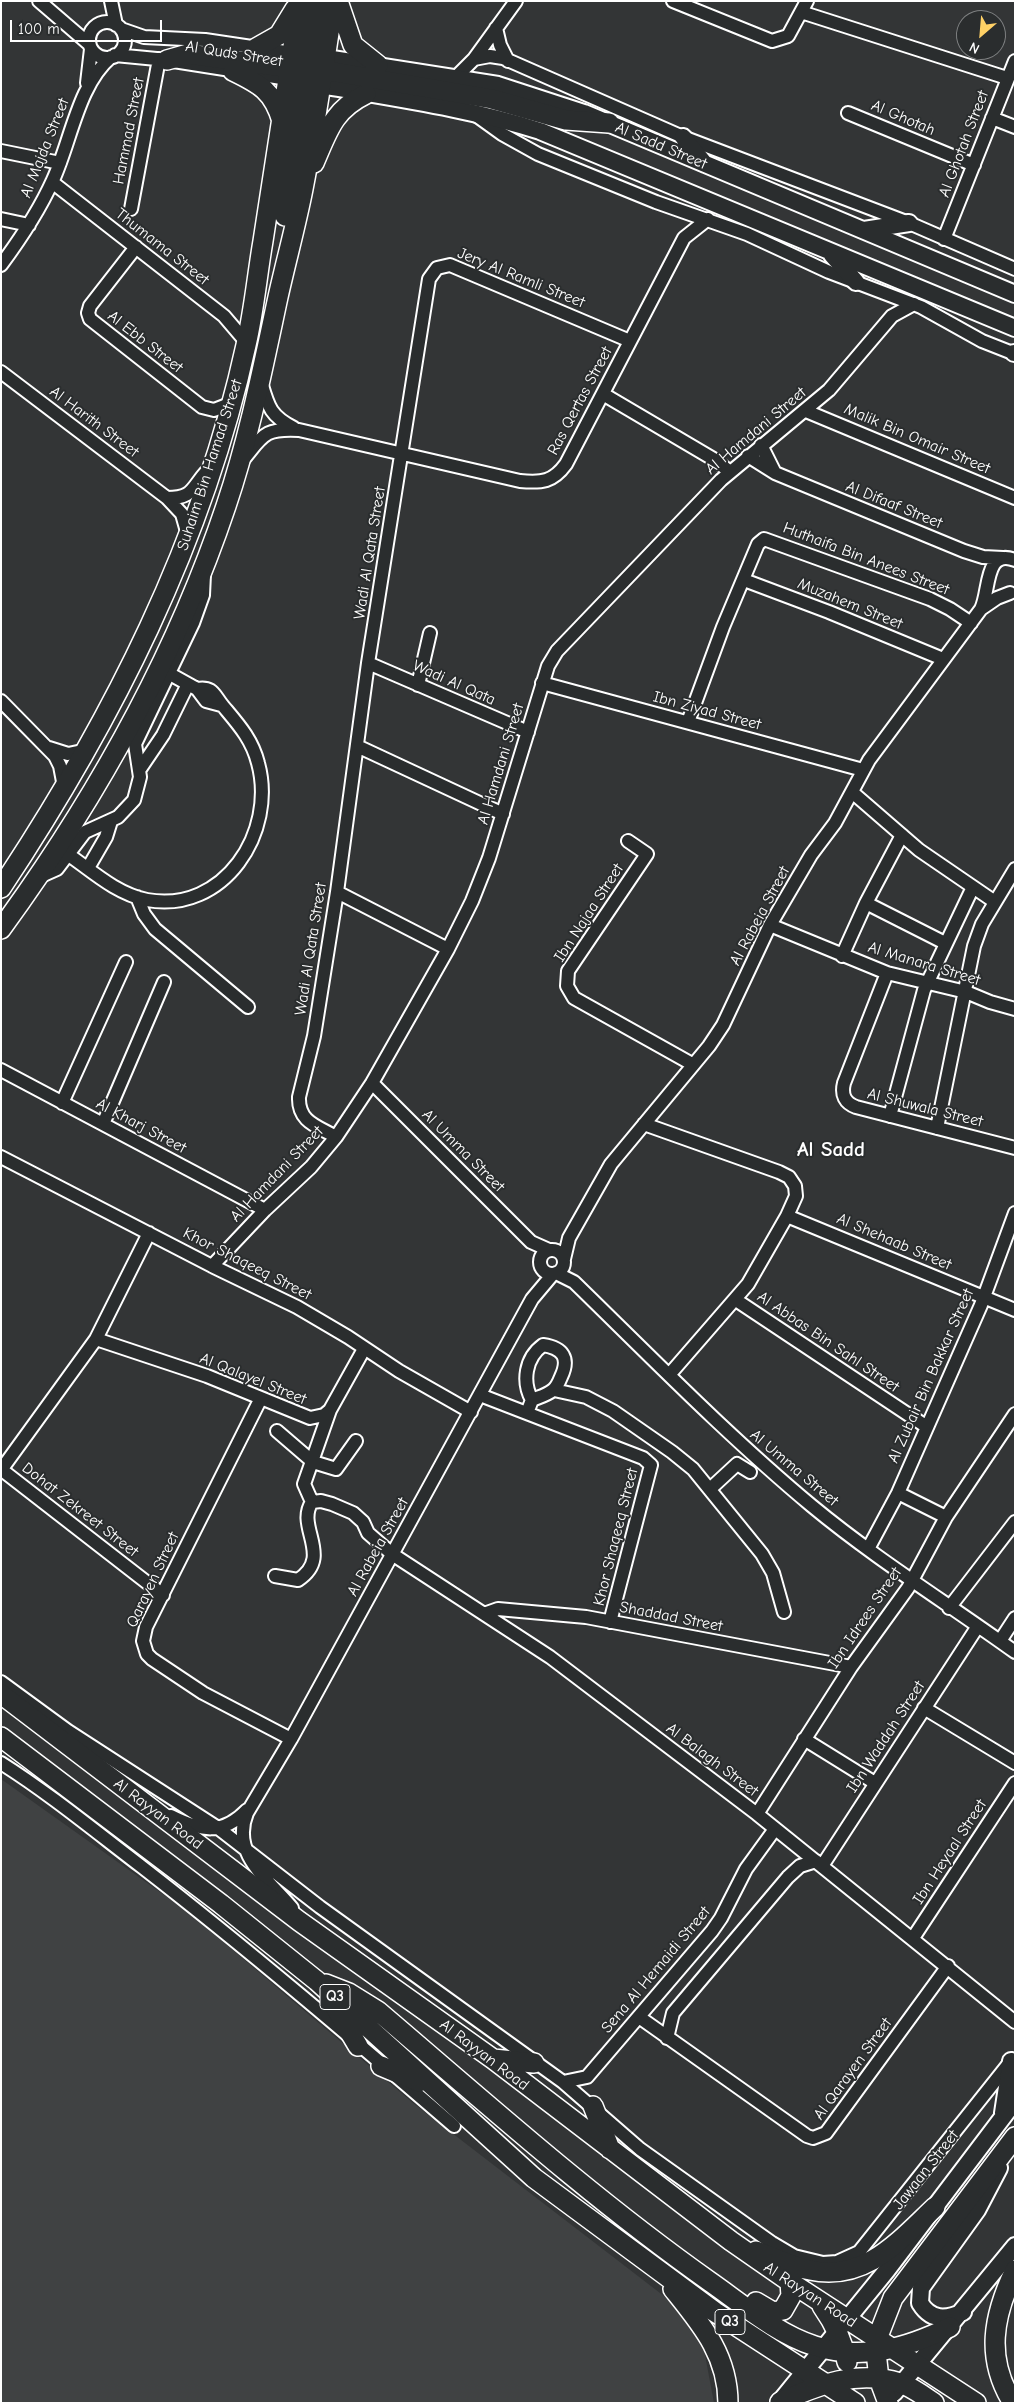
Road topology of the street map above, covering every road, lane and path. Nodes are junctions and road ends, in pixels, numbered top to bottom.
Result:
1 (111, 1) edge
2 (300, 1) edge
3 (318, 1) edge
4 (334, 1) edge
5 (338, 1) edge
6 (516, 1) edge
7 (673, 1) edge
8 (40, 2) edge
9 (804, 7) edge
10 (65, 23) junction
11 (119, 27) junction
12 (94, 28) junction
13 (496, 28) junction
14 (90, 46) junction
15 (256, 48) junction
16 (113, 56) junction
17 (474, 59) junction
18 (163, 60) junction
19 (508, 61) junction
20 (1015, 61) edge
21 (378, 65) junction
22 (307, 69) junction
23 (233, 71) junction
24 (1008, 78) junction
25 (462, 84) junction
26 (85, 93) junction
27 (366, 94) junction
28 (472, 113) junction
29 (848, 113) dead end
30 (992, 118) junction
31 (282, 122) junction
32 (609, 123) joint
33 (1015, 127) edge
34 (683, 137) junction
35 (1, 151) edge
36 (60, 164) junction
37 (974, 165) junction
38 (706, 166) junction
39 (52, 182) junction
40 (303, 189) junction
41 (131, 209) dead end
42 (685, 212) junction
43 (1, 219) edge
44 (708, 219) junction
45 (909, 223) junction
46 (29, 225) junction
47 (863, 231) junction
48 (684, 238) junction
49 (944, 239) junction
50 (136, 247) junction
51 (826, 250) junction
52 (285, 263) junction
53 (1, 265) edge
54 (1015, 270) edge
55 (856, 282) junction
56 (880, 291) junction
57 (1015, 294) edge
58 (914, 304) junction
59 (887, 322) junction
60 (1015, 328) edge
61 (630, 341) junction
62 (247, 342) junction
63 (1015, 354) edge
64 (1, 372) edge
65 (260, 380) junction
66 (603, 394) junction
67 (232, 403) junction
68 (806, 411) junction
69 (299, 430) junction
70 (761, 445) junction
71 (402, 453) junction
72 (748, 456) junction
73 (239, 465) junction
74 (213, 466) junction
75 (775, 472) junction
76 (725, 476) junction
77 (167, 498) junction
78 (1015, 498) edge
79 (189, 537) junction
80 (1010, 557) edge
81 (202, 568) junction
82 (744, 580) junction
83 (989, 580) junction
84 (1013, 592) edge
85 (981, 609) junction
86 (971, 623) junction
87 (430, 633) dead end
88 (943, 659) junction
89 (368, 663) junction
90 (170, 674) junction
91 (542, 683) junction
92 (418, 684) junction
93 (193, 686) junction
94 (152, 696) junction
95 (1, 701) edge
96 (688, 722) junction
97 (528, 732) junction
98 (357, 746) junction
99 (49, 748) junction
100 (87, 750) junction
101 (140, 769) junction
102 (863, 770) junction
103 (64, 789) junction
104 (852, 792) junction
105 (504, 814) junction
106 (111, 822) junction
107 (902, 835) junction
108 (628, 841) dead end
109 (69, 855) junction
110 (88, 868) junction
111 (1015, 869) edge
112 (39, 877) junction
113 (973, 887) junction
114 (1, 888) edge
115 (337, 892) junction
116 (137, 897) junction
117 (995, 902) junction
118 (866, 903) junction
119 (770, 925) junction
120 (1, 929) edge
121 (945, 943) junction
122 (448, 948) junction
123 (842, 956) junction
124 (126, 962) dead end
125 (887, 973) junction
126 (164, 982) dead end
127 (926, 984) junction
128 (966, 992) junction
129 (248, 1007) dead end
130 (1015, 1009) edge
131 (692, 1064) junction
132 (1, 1070) edge
133 (372, 1083) junction
134 (62, 1102) junction
135 (890, 1116) junction
136 (103, 1124) junction
137 (644, 1124) junction
138 (937, 1128) junction
139 (336, 1137) junction
140 (1015, 1148) edge
141 (1, 1157) edge
142 (265, 1210) junction
143 (1015, 1213) edge
144 (787, 1216) junction
145 (149, 1233) junction
146 (569, 1238) junction
147 (1011, 1238) edge
148 (531, 1242) junction
149 (550, 1250) junction
150 (564, 1260) junction
151 (541, 1264) junction
152 (212, 1266) junction
153 (555, 1274) junction
154 (574, 1282) junction
155 (983, 1297) junction
156 (532, 1299) junction
157 (736, 1300) junction
158 (1015, 1310) edge
159 (96, 1339) junction
160 (364, 1349) junction
161 (669, 1375) junction
162 (554, 1390) junction
163 (480, 1395) junction
164 (261, 1398) junction
165 (532, 1400) junction
166 (330, 1410) junction
167 (471, 1412) junction
168 (527, 1413) junction
169 (1015, 1414) edge
170 (927, 1428) junction
171 (277, 1432) dead end
172 (356, 1440) dead end
173 (313, 1462) junction
174 (1, 1470) edge
175 (750, 1472) dead end
176 (710, 1489) junction
177 (898, 1493) junction
178 (312, 1502) junction
179 (946, 1517) junction
180 (1015, 1522) edge
181 (868, 1548) junction
182 (392, 1554) junction
183 (275, 1576) dead end
184 (910, 1580) junction
185 (163, 1595) junction
186 (949, 1608) junction
187 (784, 1612) dead end
188 (484, 1614) junction
189 (1015, 1618) edge
190 (610, 1622) junction
191 (978, 1626) junction
192 (1000, 1641) junction
193 (1015, 1652) edge
194 (851, 1667) junction
195 (1, 1682) edge
196 (1, 1694) edge
197 (924, 1708) junction
198 (1, 1736) edge
199 (291, 1739) junction
200 (804, 1740) junction
201 (1, 1763) edge
202 (1015, 1764) edge
203 (875, 1783) junction
204 (1015, 1783) edge
205 (140, 1800) junction
206 (249, 1808) junction
207 (756, 1814) junction
208 (218, 1828) junction
209 (775, 1829) junction
210 (246, 1849) junction
211 (819, 1864) junction
212 (299, 1921) junction
213 (913, 1938) junction
214 (948, 1966) junction
215 (317, 1981) junction
216 (1001, 2009) junction
217 (1015, 2016) edge
218 (639, 2017) junction
219 (1015, 2022) edge
220 (667, 2038) junction
221 (358, 2046) junction
222 (493, 2059) junction
223 (1013, 2059) edge
224 (534, 2063) junction
225 (382, 2066) junction
226 (587, 2077) junction
227 (563, 2082) junction
228 (441, 2095) junction
229 (1015, 2101) edge
230 (590, 2104) junction
231 (1003, 2116) junction
232 (454, 2126) dead end
233 (1015, 2137) edge
234 (610, 2150) junction
235 (607, 2204) junction
236 (935, 2207) junction
237 (731, 2242) junction
238 (1015, 2246) edge
239 (823, 2263) joint
240 (1015, 2270) edge
241 (658, 2271) junction
242 (790, 2282) junction
243 (963, 2312) junction
244 (842, 2325) junction
245 (950, 2327) junction
246 (882, 2347) junction
247 (823, 2348) junction
248 (845, 2352) junction
249 (917, 2364) junction
250 (805, 2370) junction
251 (848, 2378) junction
252 (879, 2379) junction
253 (825, 2383) junction
254 (902, 2383) junction
255 (849, 2401) edge
256 (779, 2402) edge
257 (887, 2402) edge
258 (728, 2403) edge
259 (934, 2403) edge
260 (976, 2403) edge
261 (1013, 2403) edge

1 - 11 street
2 - 15 highway
2 - 22 highway, Suhaim Bin Hamad Street
3 - 22 highway
4 - 22 highway, Suhaim Bin Hamad Street
5 - 21 highway
6 - 13 street
7 - 9 street
8 - 10 street
9 - 24 street
10 - 12 street
10 - 14 street
11 - 12 street
11 - 15 street, Al Quds Street
11 - 16 street
12 - 14 street
13 - 17 street
13 - 19 street
14 - 16 street
14 - 26 street, Al Majda Street
15 - 22 street, Al Quds Street
16 - 18 street, Al Quds Street
16 - 26 street, Al Majda Street
17 - 19 street, Al Sadd Street
17 - 25 street
18 - 22 highway
18 - 23 street, Al Quds Street
18 - 41 street, Hammad Street
19 - 34 street, Al Sadd Street
20 - 24 street, Al Ghotah Street
21 - 22 main road
21 - 25 main road
22 - 23 street, Al Quds Street
22 - 25 highway
22 - 27 main road, Al Sadd Street
22 - 31 highway, Suhaim Bin Hamad Street
22 - 40 highway, Suhaim Bin Hamad Street
22 - 52 highway
23 - 31 highway
24 - 30 street, Al Ghotah Street
25 - 32 highway
26 - 36 street, Al Majda Street
27 - 28 main road, Al Sadd Street
27 - 40 highway
28 - 42 street, Al Sadd Street
28 - 51 main road, Al Sadd Street
29 - 37 street, Al Ghotah
30 - 33 street
30 - 37 street, Al Ghotah Street
31 - 62 highway, Suhaim Bin Hamad Street
32 - 38 main road, Al Sadd Street
34 - 38 main road
34 - 45 street, Al Sadd Street
35 - 36 street
36 - 39 street, Al Majda Street
37 - 49 street, Al Ghotah Street
38 - 47 main road, Al Sadd Street
39 - 46 street, Al Majda Street
39 - 50 street, Thumama Street
40 - 52 highway, Suhaim Bin Hamad Street
42 - 44 street, Al Sadd Street
42 - 48 street, Ras Qertas Street
43 - 46 street
44 - 48 street, Ras Qertas Street
44 - 55 street, Al Sadd Street
45 - 47 main road
45 - 49 street, Al Sadd Street
46 - 53 street, Al Majda Street
47 - 57 main road, Al Sadd Street
48 - 61 street, Ras Qertas Street
49 - 54 street, Al Sadd Street
50 - 62 street, Thumama Street
50 - 67 street, Al Ebb Street
51 - 55 main road
51 - 60 main road, Al Sadd Street
52 - 65 highway, Suhaim Bin Hamad Street
55 - 56 street, Al Sadd Street
56 - 58 street, Al Sadd Street
56 - 59 street
58 - 59 street, Al Hamdani Street
58 - 63 street, Al Sadd Street
59 - 68 street, Al Hamdani Street
61 - 66 street, Ras Qertas Street
61 - 71 street, Jery Al Ramli Street
62 - 67 highway, Suhaim Bin Hamad Street
64 - 77 street, Al Harith Street
65 - 69 street, Ras Qertas Street
65 - 73 highway, Suhaim Bin Hamad Street
66 - 71 street, Ras Qertas Street
66 - 76 street
67 - 74 highway, Suhaim Bin Hamad Street
68 - 70 street, Al Hamdani Street
68 - 78 street, Malik Bin Omair Street
69 - 71 street, Ras Qertas Street
69 - 73 street, Ras Qertas Street
70 - 72 street, Al Hamdani Street
70 - 75 street
71 - 89 street, Wadi Al Qata Street
72 - 75 street, Al Difaaf Street
72 - 76 street, Al Hamdani Street
73 - 81 highway, Suhaim Bin Hamad Street
74 - 77 street
74 - 79 highway, Suhaim Bin Hamad Street
75 - 80 street, Al Difaaf Street
76 - 91 street, Al Hamdani Street
77 - 79 street, Al Harith Street
79 - 100 highway, Suhaim Bin Hamad Street
80 - 83 street, Al Rabeia Street
81 - 90 street, Suhaim Bin Hamad Street
81 - 94 highway, Suhaim Bin Hamad Street
82 - 86 street, Huthaifa Bin Anees Street
82 - 88 street, Muzahem Street
82 - 96 street, Huthaifa Bin Anees Street
83 - 84 street
83 - 85 street, Al Rabeia Street
84 - 85 street, Al Rabeia Street
85 - 86 street, Al Rabeia Street
86 - 88 street, Al Rabeia Street
87 - 92 street
88 - 102 street, Al Rabeia Street
89 - 92 street, Wadi Al Qata
89 - 98 street, Wadi Al Qata Street
90 - 93 street
90 - 94 street, Suhaim Bin Hamad Street
91 - 96 street, Ibn Ziyad Street
91 - 97 street, Al Hamdani Street
92 - 97 street, Wadi Al Qata
93 - 101 street
93 - 116 street
94 - 101 street, Suhaim Bin Hamad Street
94 - 112 highway, Suhaim Bin Hamad Street
95 - 99 street
96 - 102 street, Ibn Ziyad Street
97 - 105 street, Al Hamdani Street
98 - 105 street
98 - 115 street, Wadi Al Qata Street
99 - 100 street
99 - 103 street
100 - 103 highway, Suhaim Bin Hamad Street
101 - 106 street, Suhaim Bin Hamad Street
102 - 104 street, Al Rabeia Street
103 - 114 highway, Suhaim Bin Hamad Street
104 - 107 street
104 - 119 street, Al Rabeia Street
105 - 122 street, Al Hamdani Street
106 - 109 street, Suhaim Bin Hamad Street
106 - 110 street
107 - 113 street
107 - 118 street
108 - 131 street, Ibn Najaa Street
109 - 110 street
109 - 112 street, Suhaim Bin Hamad Street
110 - 116 street
111 - 117 street
112 - 120 highway, Suhaim Bin Hamad Street
113 - 117 street
113 - 121 street
115 - 122 street
115 - 139 street, Wadi Al Qata Street
116 - 129 street
117 - 128 street
118 - 121 street
118 - 123 street
119 - 123 street, Al Manara Street
119 - 131 street, Al Rabeia Street
121 - 127 street
122 - 133 street, Al Hamdani Street
123 - 125 street, Al Manara Street
124 - 134 street
125 - 127 street, Al Manara Street
125 - 135 street, Al Shuwala Street
126 - 136 street
127 - 128 street, Al Manara Street
127 - 135 street
128 - 130 street, Al Manara Street
128 - 138 street
131 - 137 street, Al Rabeia Street
132 - 134 street, Al Kharj Street
133 - 139 street, Al Hamdani Street
133 - 148 street, Al Umma Street
134 - 136 street, Al Kharj Street
135 - 138 street, Al Shuwala Street
136 - 142 street, Al Kharj Street
137 - 144 street
137 - 146 street, Al Rabeia Street
138 - 140 street, Al Shuwala Street
139 - 142 street, Al Hamdani Street
141 - 145 street, Khor Shaqeeq Street
142 - 152 street, Al Hamdani Street
143 - 147 street, Al Zubair Bin Bakkar Street
144 - 155 street, Al Shehaab Street
144 - 157 street
145 - 152 street, Khor Shaqeeq Street
145 - 159 street
146 - 149 street, Al Rabeia Street
146 - 150 street, Al Rabeia Street
147 - 155 street, Al Zubair Bin Bakkar Street
148 - 149 street, Al Umma Street
148 - 151 street, Al Umma Street
149 - 150 street
149 - 151 street
150 - 153 street
150 - 154 street, Al Umma Street
151 - 153 street
151 - 156 street, Al Rabeia Street
152 - 160 street, Khor Shaqeeq Street
153 - 154 street, Al Umma Street
153 - 156 street, Al Rabeia Street
154 - 161 street, Al Umma Street
155 - 158 street, Al Shehaab Street
155 - 170 street, Al Zubair Bin Bakkar Street
156 - 163 street, Al Rabeia Street
157 - 161 street
157 - 170 street, Al Abbas Bin Sahl Street
159 - 164 street, Al Qalayel Street
159 - 174 street
160 - 166 street
160 - 167 street, Khor Shaqeeq Street
161 - 181 street, Al Umma Street
162 - 165 street
162 - 165 street
162 - 176 street
163 - 167 street, Al Rabeia Street
163 - 168 street, Khor Shaqeeq Street
164 - 166 street, Al Qalayel Street
164 - 185 street, Qarayen Street
165 - 168 street
166 - 173 street
167 - 182 street, Al Rabeia Street
168 - 190 street, Khor Shaqeeq Street
169 - 179 street, Ibn Idrees Street
170 - 177 street, Al Zubair Bin Bakkar Street
171 - 173 street
172 - 173 street
173 - 178 street
174 - 185 street, Dohat Zekreet Street
175 - 176 street
176 - 187 street
177 - 179 street
177 - 181 street, Al Zubair Bin Bakkar Street
178 - 182 street, Al Balagh Street
178 - 183 street
179 - 184 street, Ibn Idrees Street
180 - 186 street
181 - 184 street, Al Umma Street
182 - 188 street, Al Balagh Street
182 - 199 street, Al Rabeia Street
184 - 186 street, Al Umma Street
184 - 194 street, Ibn Idrees Street
185 - 199 street, Qarayen Street
186 - 191 street, Al Umma Street
188 - 190 street, Shaddad Street
188 - 207 street, Al Balagh Street
189 - 192 street
190 - 194 street, Shaddad Street
191 - 192 street, Al Umma Street
191 - 197 street, Ibn Waddah Street
192 - 193 street, Al Umma Street
194 - 200 street, Ibn Idrees Street
195 - 208 street, Al Rayyan Road
196 - 205 highway, Al Rayyan Road / Q3
197 - 202 street
197 - 203 street, Ibn Waddah Street
198 - 215 highway, Al Rayyan Road / Q3
199 - 206 street, Al Rabeia Street
200 - 203 street
200 - 207 street, Ibn Idrees Street
201 - 221 street
203 - 211 street, Ibn Waddah Street
204 - 213 street, Ibn Heyaal Street
205 - 208 street
205 - 212 highway, Al Rayyan Road / Q3
206 - 208 street, Al Rabeia Street
206 - 210 street, Al Rabeia Street
207 - 209 street, Al Balagh Street
208 - 210 street, Al Rayyan Road
209 - 211 street, Al Balagh Street
209 - 218 street, Sena Al Hemaidi Street
210 - 212 street, Al Rabeia Street
210 - 224 street, Al Rayyan Road
211 - 213 street, Al Balagh Street
211 - 220 street
212 - 222 highway, Al Rayyan Road / Q3
213 - 214 street, Al Balagh Street
214 - 216 street, Al Balagh Street
214 - 220 street, Al Qarayen Street
215 - 221 highway
215 - 228 highway, Al Rayyan Road / Q3
215 - 235 highway
216 - 217 street, Al Balagh Street
216 - 219 street, Al Balagh Street
218 - 220 street, Al Qarayen Street
218 - 226 street, Sena Al Hemaidi Street
221 - 225 street
222 - 224 highway
222 - 234 highway, Al Rayyan Road / Q3
223 - 231 main road
223 - 239 street, Jawaan Street
224 - 227 street, Al Rayyan Road
225 - 228 highway
225 - 232 street
226 - 227 street
226 - 230 street
227 - 230 street, Al Rayyan Road
228 - 241 highway, Al Rayyan Road / Q3
229 - 231 main road, Jawaan Street
230 - 234 highway
230 - 239 street, Al Rayyan Road
231 - 236 main road, Jawaan Street
233 - 243 main road
233 - 246 highway
234 - 237 highway, Al Rayyan Road / Q3
235 - 242 highway
235 - 247 highway
236 - 237 highway
236 - 244 main road, Jawaan Street
237 - 242 highway, Al Rayyan Road / Q3
238 - 243 main road
240 - 261 highway
241 - 250 highway, Al Rayyan Road / Q3
241 - 258 highway
242 - 244 highway, Al Rayyan Road / Q3
243 - 245 main road
244 - 246 highway, Al Rayyan Road / Q3
244 - 247 main road, Jawaan Street
244 - 248 highway
245 - 246 highway
245 - 249 main road
246 - 248 highway
246 - 249 highway, Al Rayyan Road / Q3
246 - 252 highway
247 - 248 highway
247 - 250 main road, Jawaan Street
248 - 251 highway
249 - 254 main road
249 - 260 highway, Al Rayyan Road / Q3
250 - 253 highway, Al Rayyan Road / Q3
250 - 256 main road, Jawaan Street
251 - 252 highway
251 - 253 highway
251 - 255 highway
252 - 254 highway
252 - 257 highway
253 - 255 highway, Al Rayyan Road / Q3
253 - 256 highway
254 - 257 main road
254 - 259 highway

